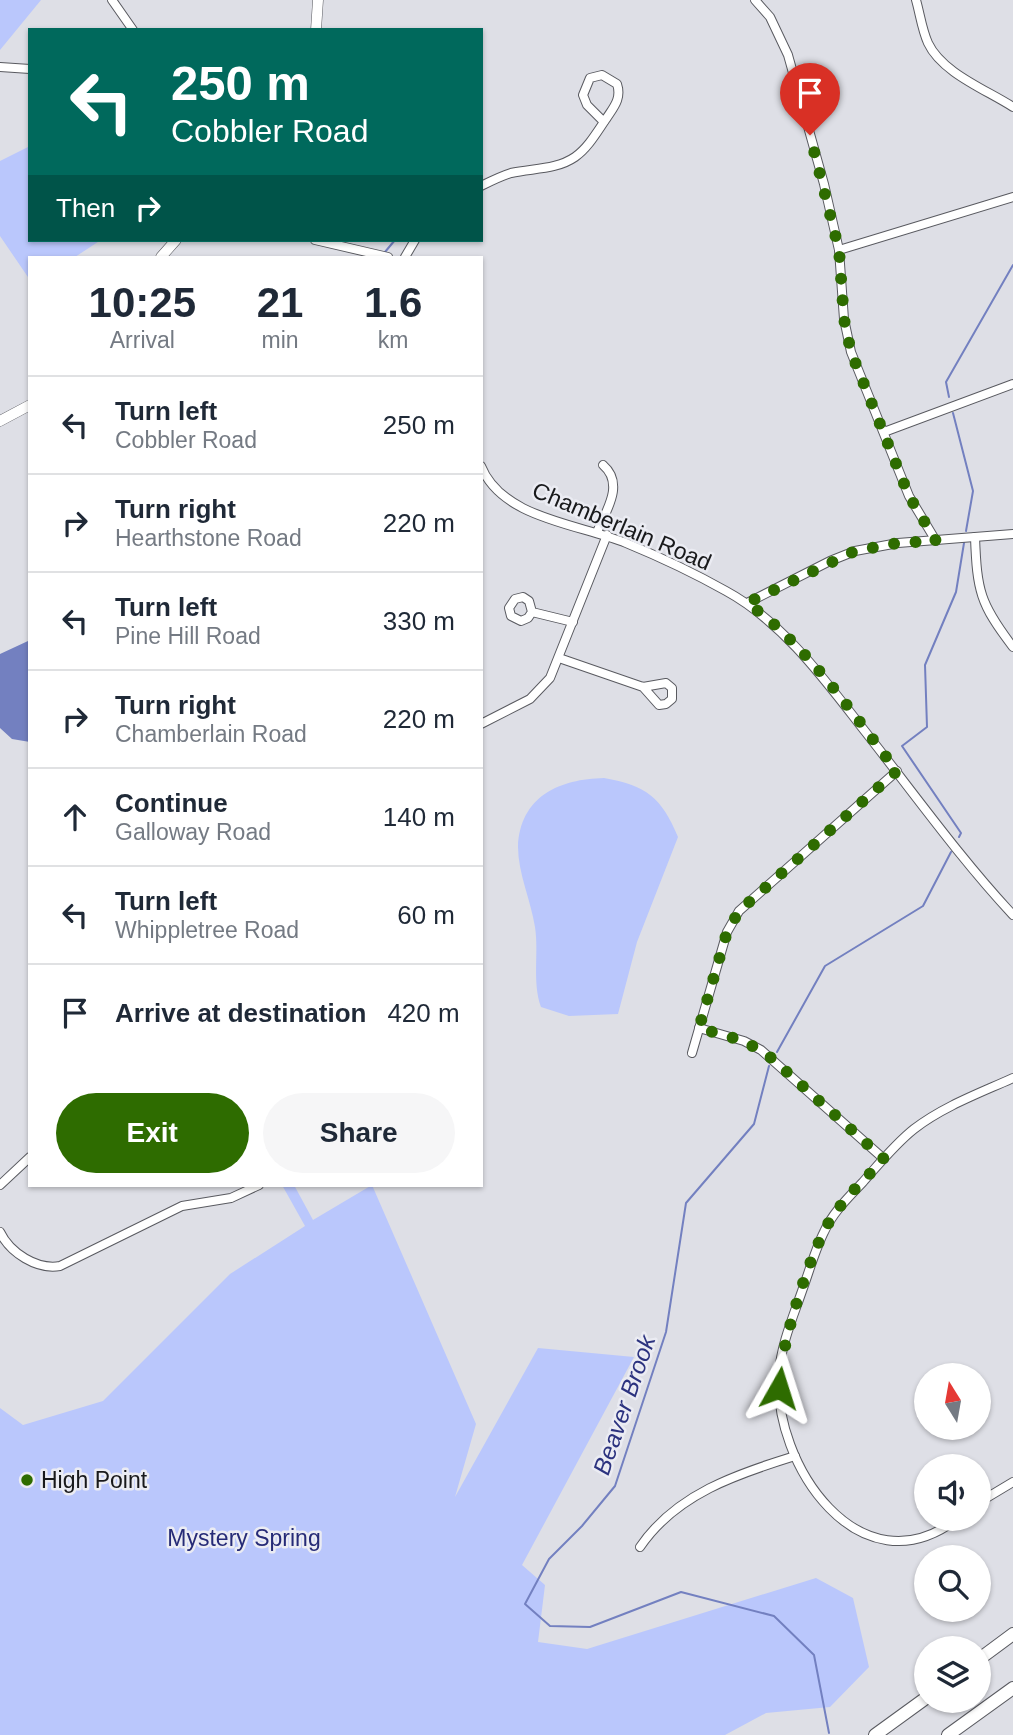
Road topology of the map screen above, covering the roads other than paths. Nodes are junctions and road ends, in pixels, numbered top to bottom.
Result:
1 (112, 0) edge
2 (318, 0) edge
3 (754, 0) edge
4 (916, 0) edge
5 (132, 28) edge
6 (316, 28) edge
7 (0, 67) edge
8 (28, 69) edge
9 (1013, 107) edge
10 (604, 122) junction
11 (483, 185) edge
12 (1013, 197) edge
13 (174, 242) edge
14 (324, 242) edge
15 (839, 250) junction
16 (163, 256) edge
17 (384, 256) edge
18 (1013, 384) edge
19 (28, 406) edge
20 (0, 421) edge
21 (884, 432) junction
22 (603, 465) dead end
23 (483, 469) edge
24 (597, 532) junction
25 (1013, 534) edge
26 (607, 535) junction
27 (975, 537) junction
28 (936, 541) junction
29 (747, 603) junction
30 (532, 612) dead end
31 (573, 622) junction
32 (1013, 647) edge
33 (559, 658) junction
34 (643, 687) dead end
35 (483, 723) edge
36 (897, 771) junction
37 (1013, 915) edge
38 (699, 1028) junction
39 (692, 1053) dead end
40 (1013, 1078) edge
41 (28, 1159) edge
42 (884, 1159) junction
43 (0, 1185) edge
44 (255, 1187) edge
45 (0, 1232) edge
46 (795, 1456) junction
47 (1013, 1482) edge
48 (991, 1495) edge
49 (939, 1531) edge
50 (640, 1547) dead end
51 (1013, 1634) edge
52 (991, 1650) edge
53 (1013, 1688) edge
54 (914, 1707) edge
55 (875, 1735) edge
56 (948, 1735) edge

1 - 5 street
2 - 6 main road
3 - 15 street
4 - 9 street
7 - 8 street
10 - 10 street
10 - 11 street
12 - 15 street
13 - 16 main road
14 - 17 street
15 - 21 street
18 - 21 street
19 - 20 main road
21 - 28 street
22 - 24 street
23 - 24 street, Chamberlain Road
24 - 26 street, Chamberlain Road
25 - 27 street
26 - 29 street, Chamberlain Road
26 - 31 street
27 - 28 street
27 - 32 street
28 - 29 street
29 - 36 street, Chamberlain Road
30 - 31 street
31 - 33 street
33 - 34 street
33 - 35 street
36 - 37 street, Chamberlain Road
36 - 38 street
38 - 39 street
38 - 42 street
40 - 42 street
41 - 43 street
42 - 46 street
44 - 45 street
46 - 49 street
46 - 50 street
47 - 48 street
51 - 52 highway
53 - 56 highway
54 - 55 highway

